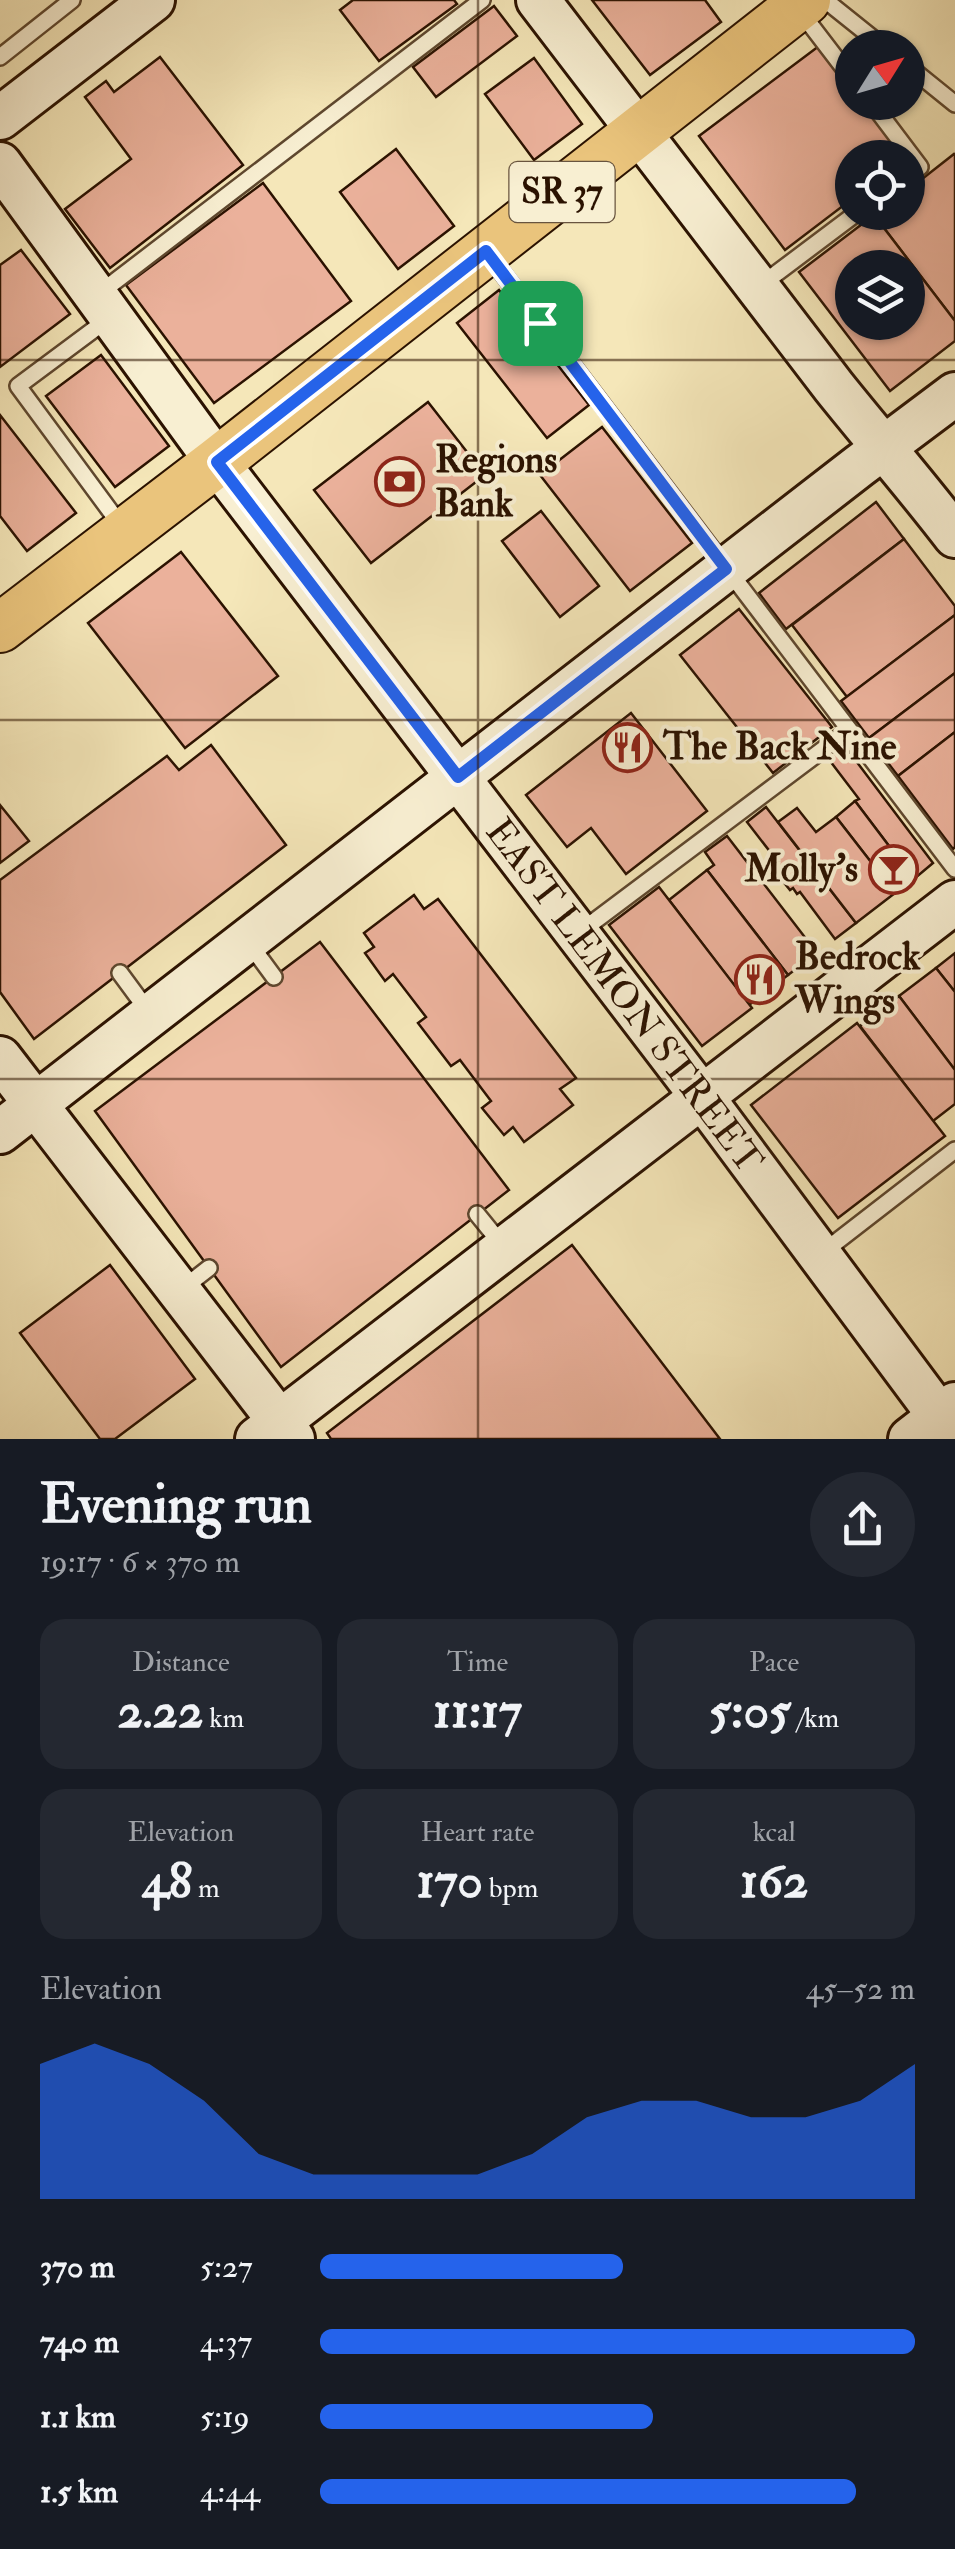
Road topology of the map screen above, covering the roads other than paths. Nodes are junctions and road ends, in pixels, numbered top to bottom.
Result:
1 (72, 0) edge
2 (153, 0) edge
3 (482, 0) edge
4 (538, 0) edge
5 (808, 1) edge
6 (856, 30) edge
7 (835, 49) edge
8 (0, 57) edge
9 (925, 80) edge
10 (955, 104) edge
11 (0, 118) edge
12 (885, 120) edge
13 (638, 133) junction
14 (900, 140) edge
15 (0, 164) edge
16 (835, 229) edge
17 (486, 251) junction
18 (758, 288) junction
19 (104, 306) junction
20 (955, 394) edge
21 (884, 447) junction
22 (217, 462) junction
23 (126, 532) junction
24 (955, 536) edge
25 (726, 569) junction
26 (0, 628) edge
27 (848, 730) junction
28 (458, 777) junction
29 (955, 868) edge
30 (955, 902) edge
31 (578, 934) junction
32 (247, 940) junction
33 (120, 973) dead end
34 (274, 976) dead end
35 (151, 1014) junction
36 (0, 1058) edge
37 (703, 1098) junction
38 (35, 1105) junction
39 (0, 1132) edge
40 (955, 1150) edge
41 (477, 1214) dead end
42 (505, 1249) junction
43 (819, 1255) junction
44 (940, 1424) edge
45 (276, 1433) edge

1 - 8 lane
2 - 11 street
3 - 19 lane
4 - 13 street
5 - 6 lane
5 - 7 lane
5 - 13 main road
9 - 10 lane
12 - 14 lane
13 - 17 main road, SR 37
13 - 18 street
15 - 19 street, EAST LEMON STREET
16 - 18 lane
17 - 22 main road, SR 37
17 - 25 lane
18 - 21 street
19 - 22 street, EAST LEMON STREET
19 - 23 lane
20 - 21 street
21 - 24 street
21 - 25 street
22 - 23 main road, SR 37
22 - 28 street, EAST LEMON STREET
23 - 26 main road, SR 37
25 - 27 lane
25 - 28 street
27 - 29 lane
27 - 31 lane
28 - 31 street, EAST LEMON STREET
28 - 32 street
30 - 37 street
31 - 37 street, EAST LEMON STREET
32 - 34 lane
32 - 35 street
33 - 35 lane
35 - 38 street
36 - 38 street
37 - 42 street
37 - 43 street, EAST LEMON STREET
38 - 39 street
38 - 45 street
40 - 43 lane
41 - 42 lane
42 - 45 street
43 - 44 street, EAST LEMON STREET

